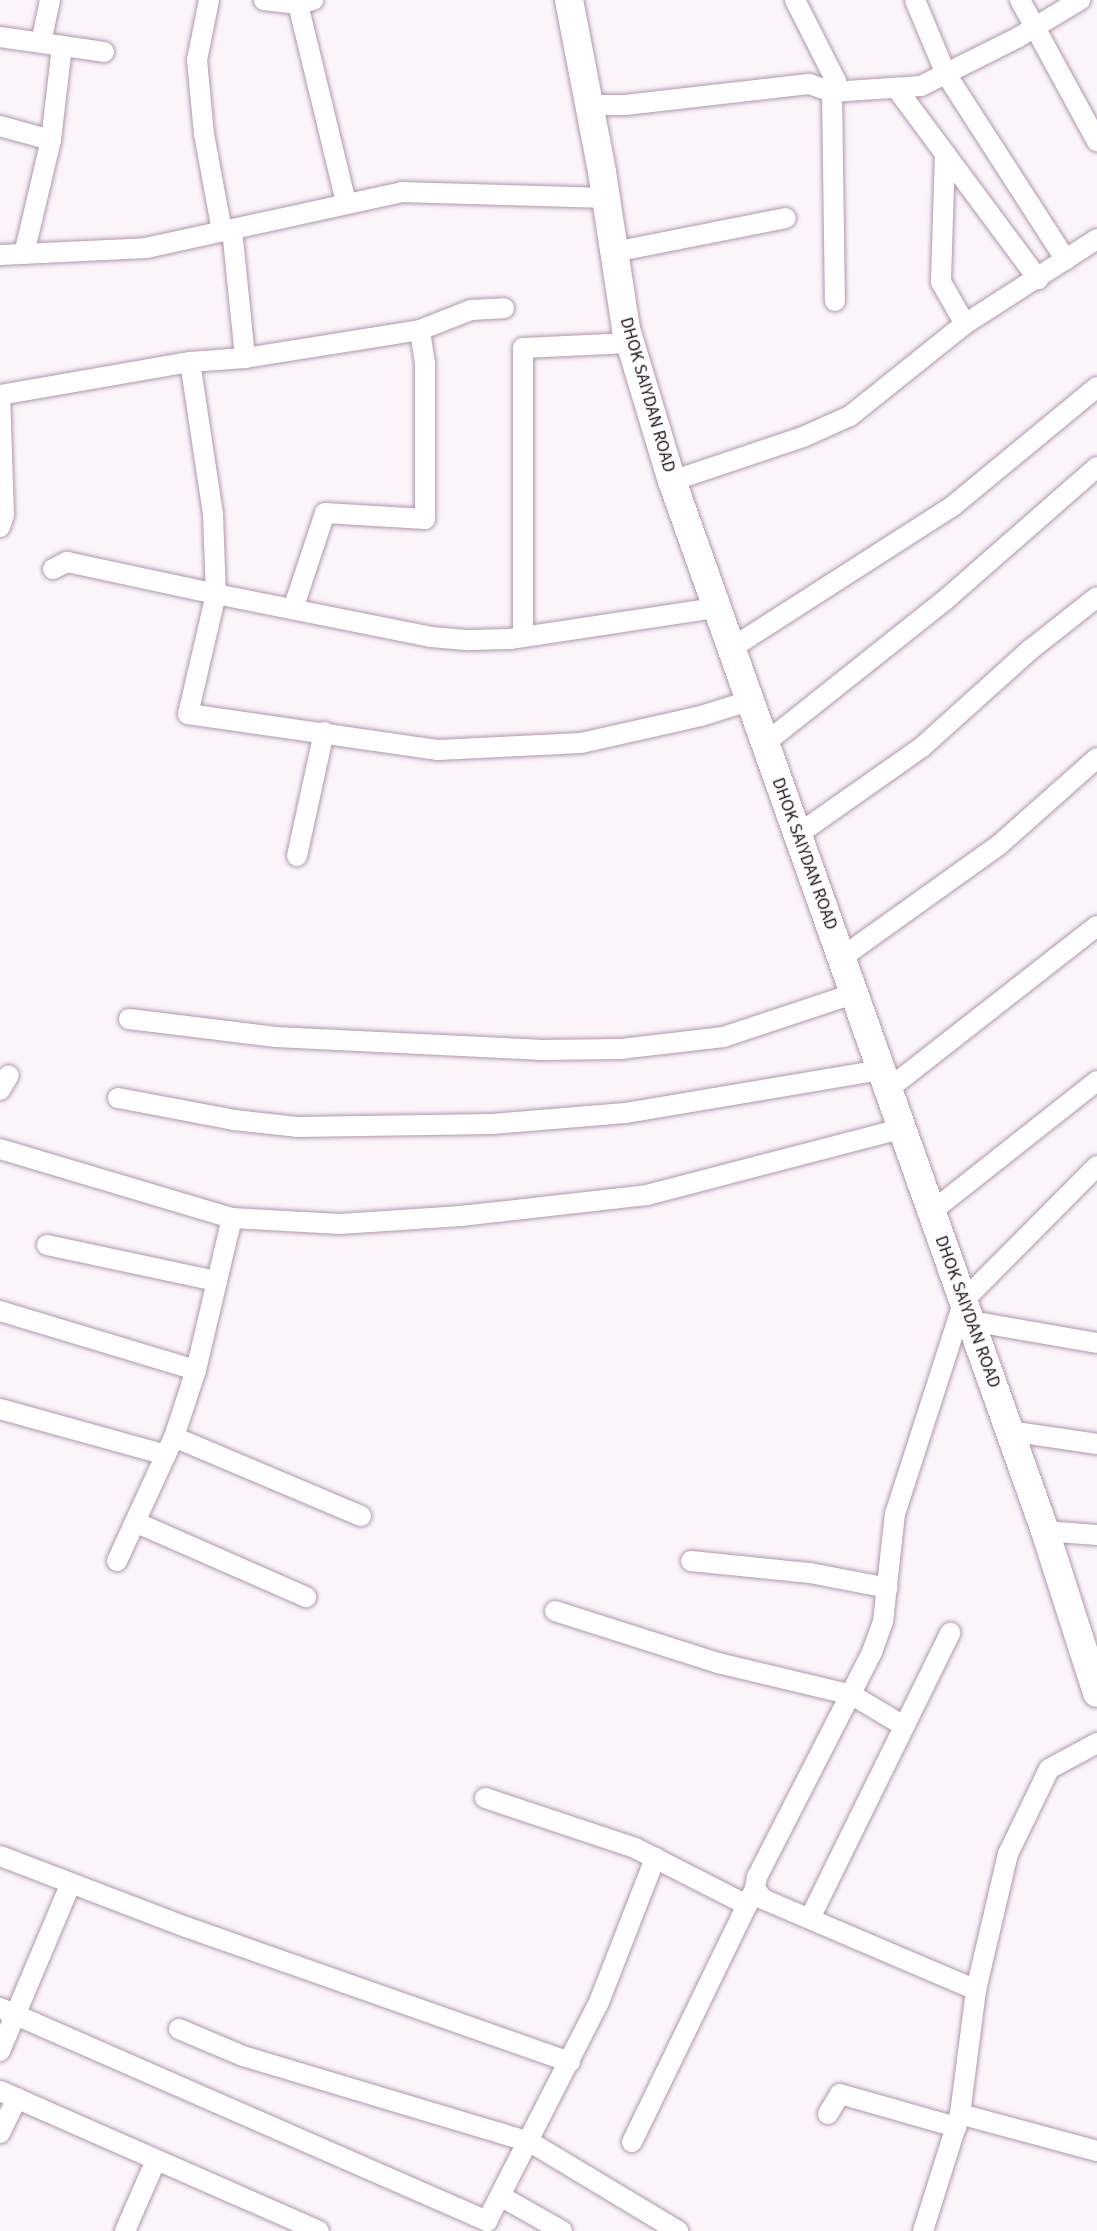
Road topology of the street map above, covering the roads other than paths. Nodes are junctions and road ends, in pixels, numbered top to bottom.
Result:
1 (50, 0) edge
2 (209, 0) edge
3 (264, 0) edge
4 (569, 0) edge
5 (795, 0) edge
6 (915, 0) edge
7 (1020, 0) edge
8 (1080, 0) edge
9 (1092, 0) edge
10 (305, 2) edge
11 (1097, 5) edge
12 (1035, 27) junction
13 (0, 37) edge
14 (41, 43) junction
15 (62, 46) junction
16 (104, 52) dead end
17 (946, 74) junction
18 (897, 89) junction
19 (832, 92) junction
20 (589, 105) junction
21 (0, 126) edge
22 (51, 140) junction
23 (1097, 141) edge
24 (945, 153) junction
25 (606, 198) junction
26 (346, 203) junction
27 (786, 218) dead end
28 (227, 230) junction
29 (1097, 239) edge
30 (614, 252) junction
31 (24, 254) junction
32 (0, 255) edge
33 (1066, 260) junction
34 (1038, 279) junction
35 (835, 302) dead end
36 (504, 308) dead end
37 (965, 324) junction
38 (420, 330) junction
39 (630, 342) junction
40 (245, 358) junction
41 (190, 362) junction
42 (1097, 387) edge
43 (1097, 467) edge
44 (672, 482) junction
45 (0, 528) edge
46 (53, 569) dead end
47 (216, 594) junction
48 (1097, 597) edge
49 (716, 608) junction
50 (293, 609) junction
51 (523, 637) junction
52 (730, 649) junction
53 (749, 701) junction
54 (324, 732) junction
55 (764, 744) junction
56 (1097, 758) edge
57 (797, 835) junction
58 (297, 856) dead end
59 (1097, 926) edge
60 (841, 958) junction
61 (853, 994) junction
62 (129, 1019) dead end
63 (884, 1080) junction
64 (1097, 1081) edge
65 (118, 1098) dead end
66 (901, 1129) junction
67 (0, 1149) edge
68 (1097, 1166) edge
69 (931, 1212) junction
70 (232, 1218) junction
71 (47, 1245) dead end
72 (217, 1281) junction
73 (0, 1311) edge
74 (968, 1311) junction
75 (1097, 1343) edge
76 (196, 1370) junction
77 (0, 1409) edge
78 (1009, 1431) junction
79 (174, 1437) junction
80 (1097, 1444) edge
81 (166, 1455) junction
82 (361, 1516) dead end
83 (135, 1522) junction
84 (1045, 1531) junction
85 (1097, 1535) edge
86 (117, 1561) dead end
87 (691, 1562) dead end
88 (888, 1588) junction
89 (306, 1597) dead end
90 (555, 1611) dead end
91 (950, 1633) dead end
92 (1097, 1693) edge
93 (852, 1695) junction
94 (904, 1725) junction
95 (1097, 1743) edge
96 (485, 1798) dead end
97 (0, 1856) edge
98 (655, 1858) junction
99 (71, 1883) junction
100 (751, 1897) junction
101 (810, 1918) junction
102 (976, 1990) junction
103 (8, 2011) edge
104 (179, 2029) dead end
105 (0, 2051) edge
106 (570, 2062) junction
107 (9, 2095) edge
108 (828, 2114) dead end
109 (958, 2121) junction
110 (0, 2133) edge
111 (530, 2142) junction
112 (632, 2142) dead end
113 (1097, 2151) edge
114 (156, 2160) junction
115 (502, 2197) junction
116 (125, 2231) edge
117 (319, 2231) edge
118 (562, 2231) edge
119 (678, 2231) edge
120 (922, 2231) edge

1 - 14 street
2 - 28 street
3 - 10 street
4 - 20 main road, DHOK SAIYDAN ROAD
5 - 19 street
6 - 17 street
7 - 12 street
8 - 12 street
9 - 11 street
10 - 26 street
12 - 17 street
12 - 23 street
13 - 14 street
14 - 15 street
15 - 16 street
15 - 22 street
17 - 18 street
17 - 33 street
18 - 19 street
18 - 24 street
19 - 20 street
19 - 35 street
20 - 25 main road, DHOK SAIYDAN ROAD
21 - 22 street
22 - 31 street
24 - 34 street
24 - 37 street
25 - 26 street
25 - 30 main road, DHOK SAIYDAN ROAD
26 - 28 street
27 - 30 street
28 - 31 street
28 - 40 street
29 - 33 street
30 - 39 main road, DHOK SAIYDAN ROAD
31 - 32 street
33 - 34 street
34 - 37 street
36 - 38 street
37 - 44 street
38 - 40 street
38 - 50 street
39 - 44 main road, DHOK SAIYDAN ROAD
39 - 51 street
40 - 41 street
41 - 45 street
41 - 47 street
42 - 52 street
43 - 55 street
44 - 49 main road, DHOK SAIYDAN ROAD
46 - 47 street
47 - 50 street
47 - 54 street
48 - 57 street
49 - 51 street
49 - 52 main road, DHOK SAIYDAN ROAD
50 - 51 street
52 - 53 main road, DHOK SAIYDAN ROAD
53 - 54 street
53 - 55 main road, DHOK SAIYDAN ROAD
54 - 58 street
55 - 57 main road, DHOK SAIYDAN ROAD
56 - 60 street
57 - 60 main road, DHOK SAIYDAN ROAD
59 - 63 street
60 - 61 main road, DHOK SAIYDAN ROAD
61 - 62 street
61 - 63 main road, DHOK SAIYDAN ROAD
63 - 65 street
63 - 66 main road, DHOK SAIYDAN ROAD
64 - 69 street
66 - 69 main road, DHOK SAIYDAN ROAD
66 - 70 street
67 - 70 street
68 - 74 street
69 - 74 main road, DHOK SAIYDAN ROAD
70 - 72 street
71 - 72 street
72 - 76 street
73 - 76 street
74 - 75 street
74 - 78 main road, DHOK SAIYDAN ROAD
74 - 88 street
76 - 79 street
77 - 81 street
78 - 80 street
78 - 84 main road, DHOK SAIYDAN ROAD
79 - 81 street
79 - 82 street
81 - 83 street
83 - 86 street
83 - 89 street
84 - 85 street
84 - 92 main road, DHOK SAIYDAN ROAD
87 - 88 street
88 - 93 street
90 - 93 street
91 - 94 street
93 - 94 street
93 - 100 street
94 - 101 street
95 - 102 street
96 - 98 street
97 - 99 street
98 - 100 street
98 - 106 street
99 - 103 street
99 - 106 street
100 - 101 street
100 - 112 street
101 - 102 street
102 - 109 street
103 - 105 street
103 - 115 street
104 - 111 street
106 - 111 street
107 - 110 street
107 - 114 street
108 - 109 street
109 - 113 street
109 - 120 street
111 - 115 street
111 - 119 street
114 - 116 street
114 - 117 street
115 - 118 street

